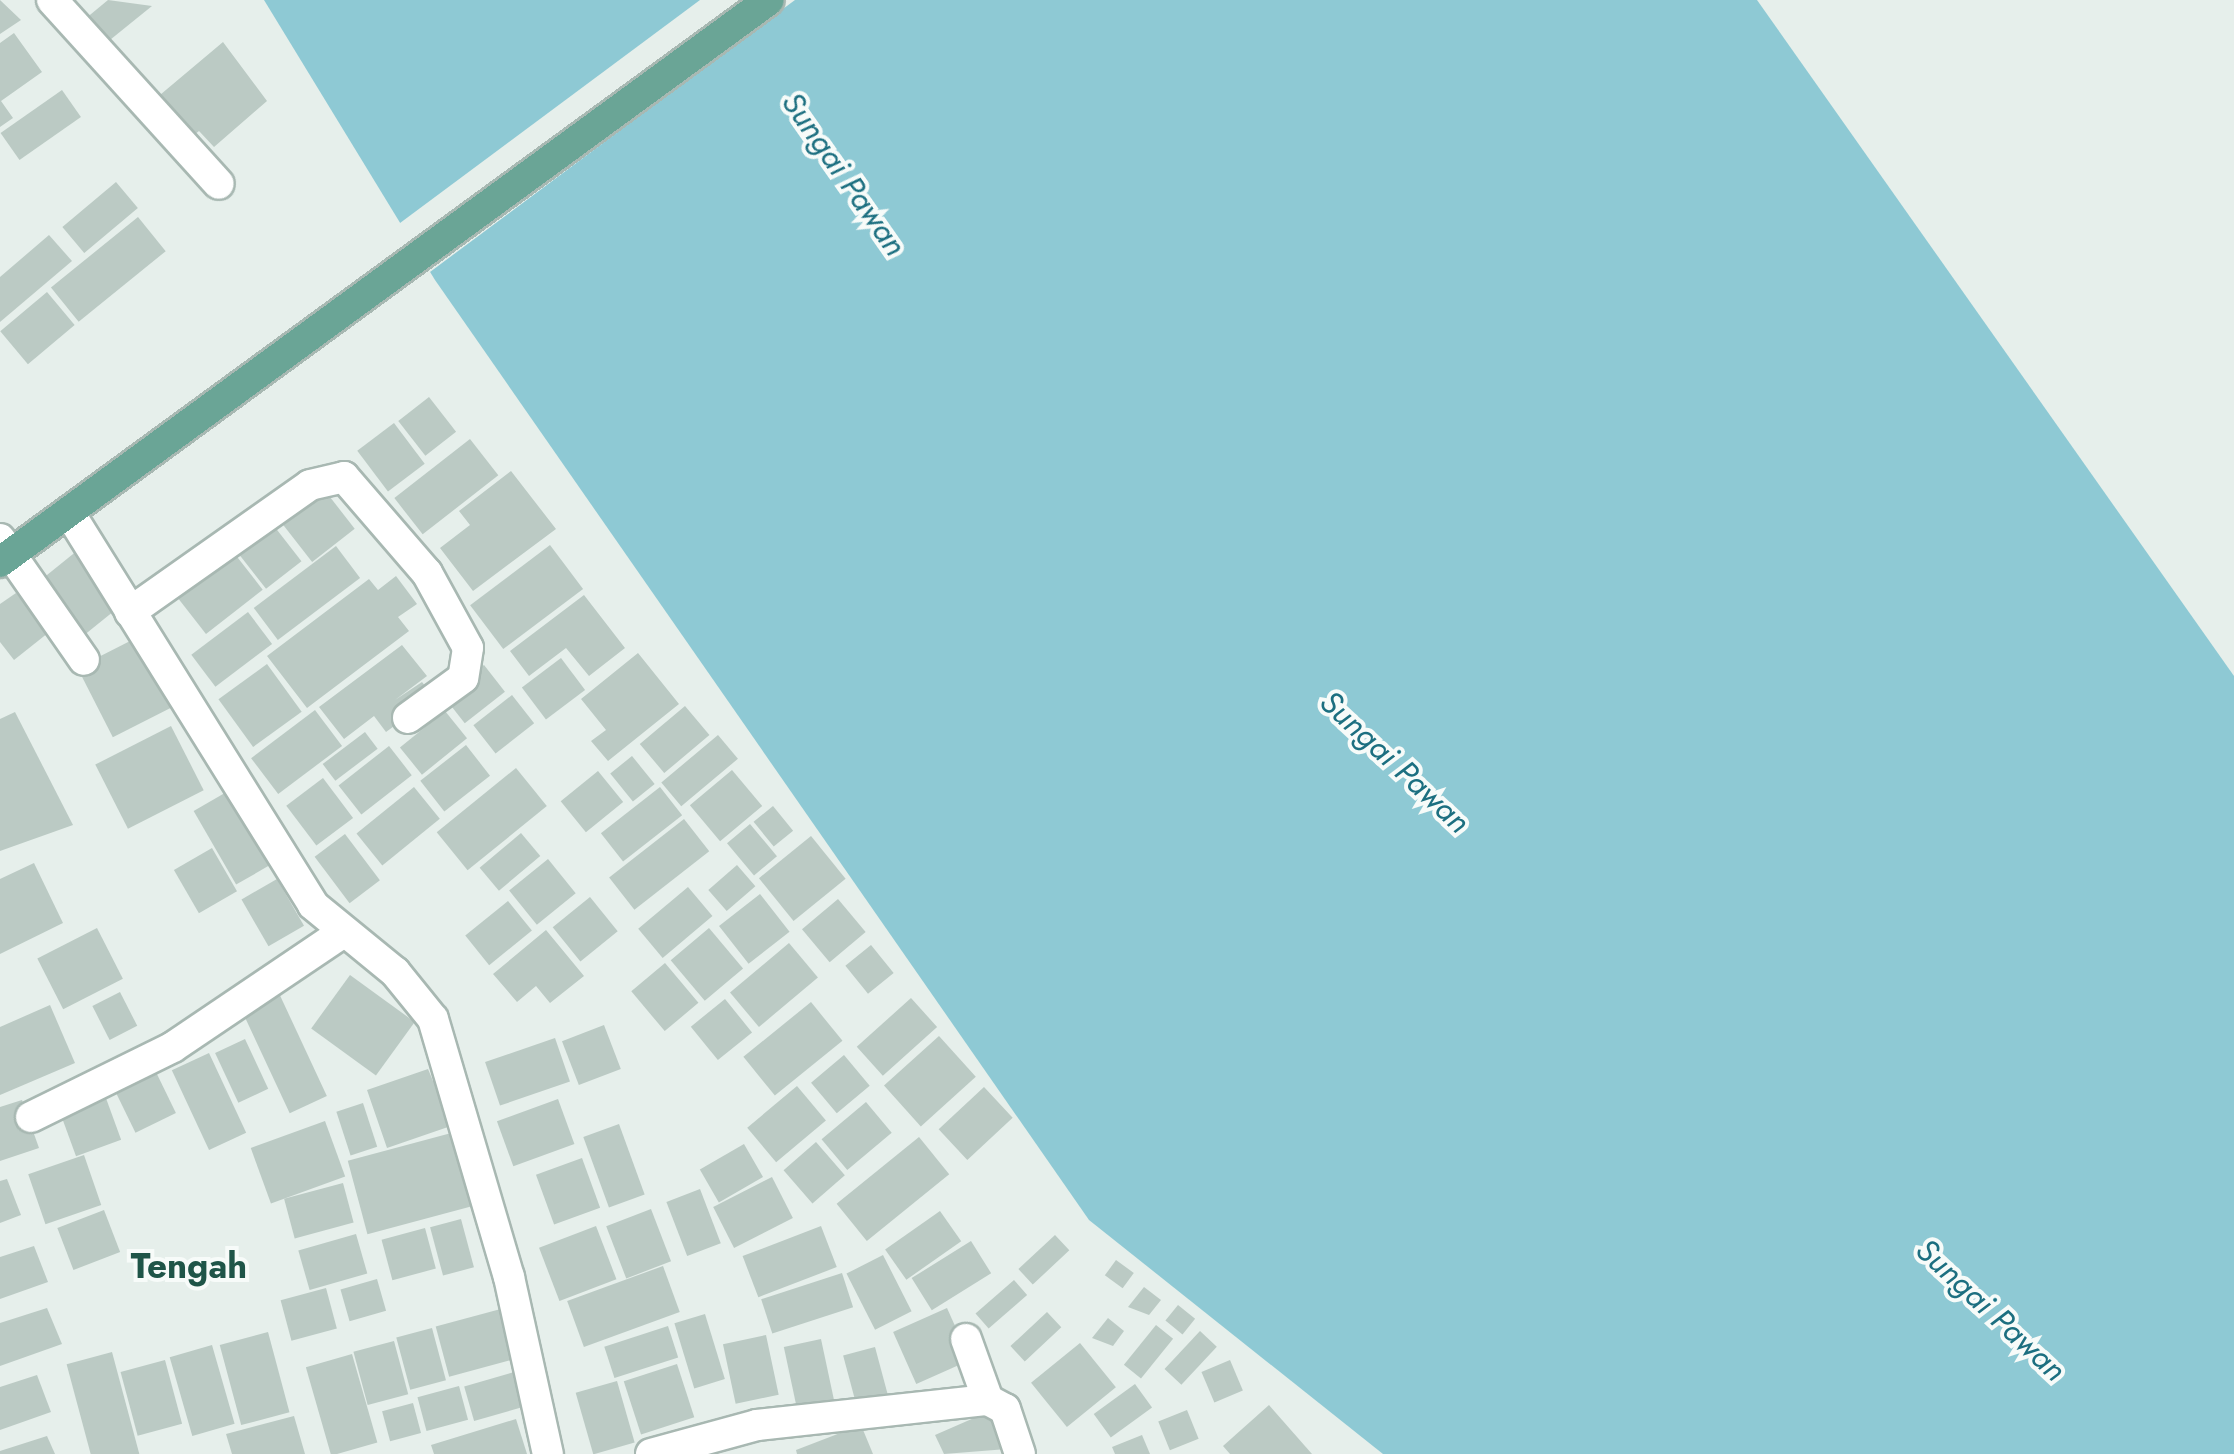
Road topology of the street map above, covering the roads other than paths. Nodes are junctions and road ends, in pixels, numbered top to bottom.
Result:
1 (52, 0) edge
2 (769, 0) edge
3 (219, 184) dead end
4 (70, 514) junction
5 (4, 552) edge
6 (130, 612) junction
7 (84, 660) dead end
8 (408, 718) dead end
9 (342, 933) junction
10 (32, 1117) dead end
11 (966, 1339) dead end
12 (988, 1400) junction
13 (548, 1454) edge
14 (652, 1454) edge
15 (1020, 1454) edge

1 - 3 street
2 - 4 main road
4 - 5 main road
4 - 6 street
5 - 7 street
6 - 8 street
6 - 9 street
9 - 10 street
9 - 13 street
11 - 12 street
12 - 14 street
12 - 15 street

